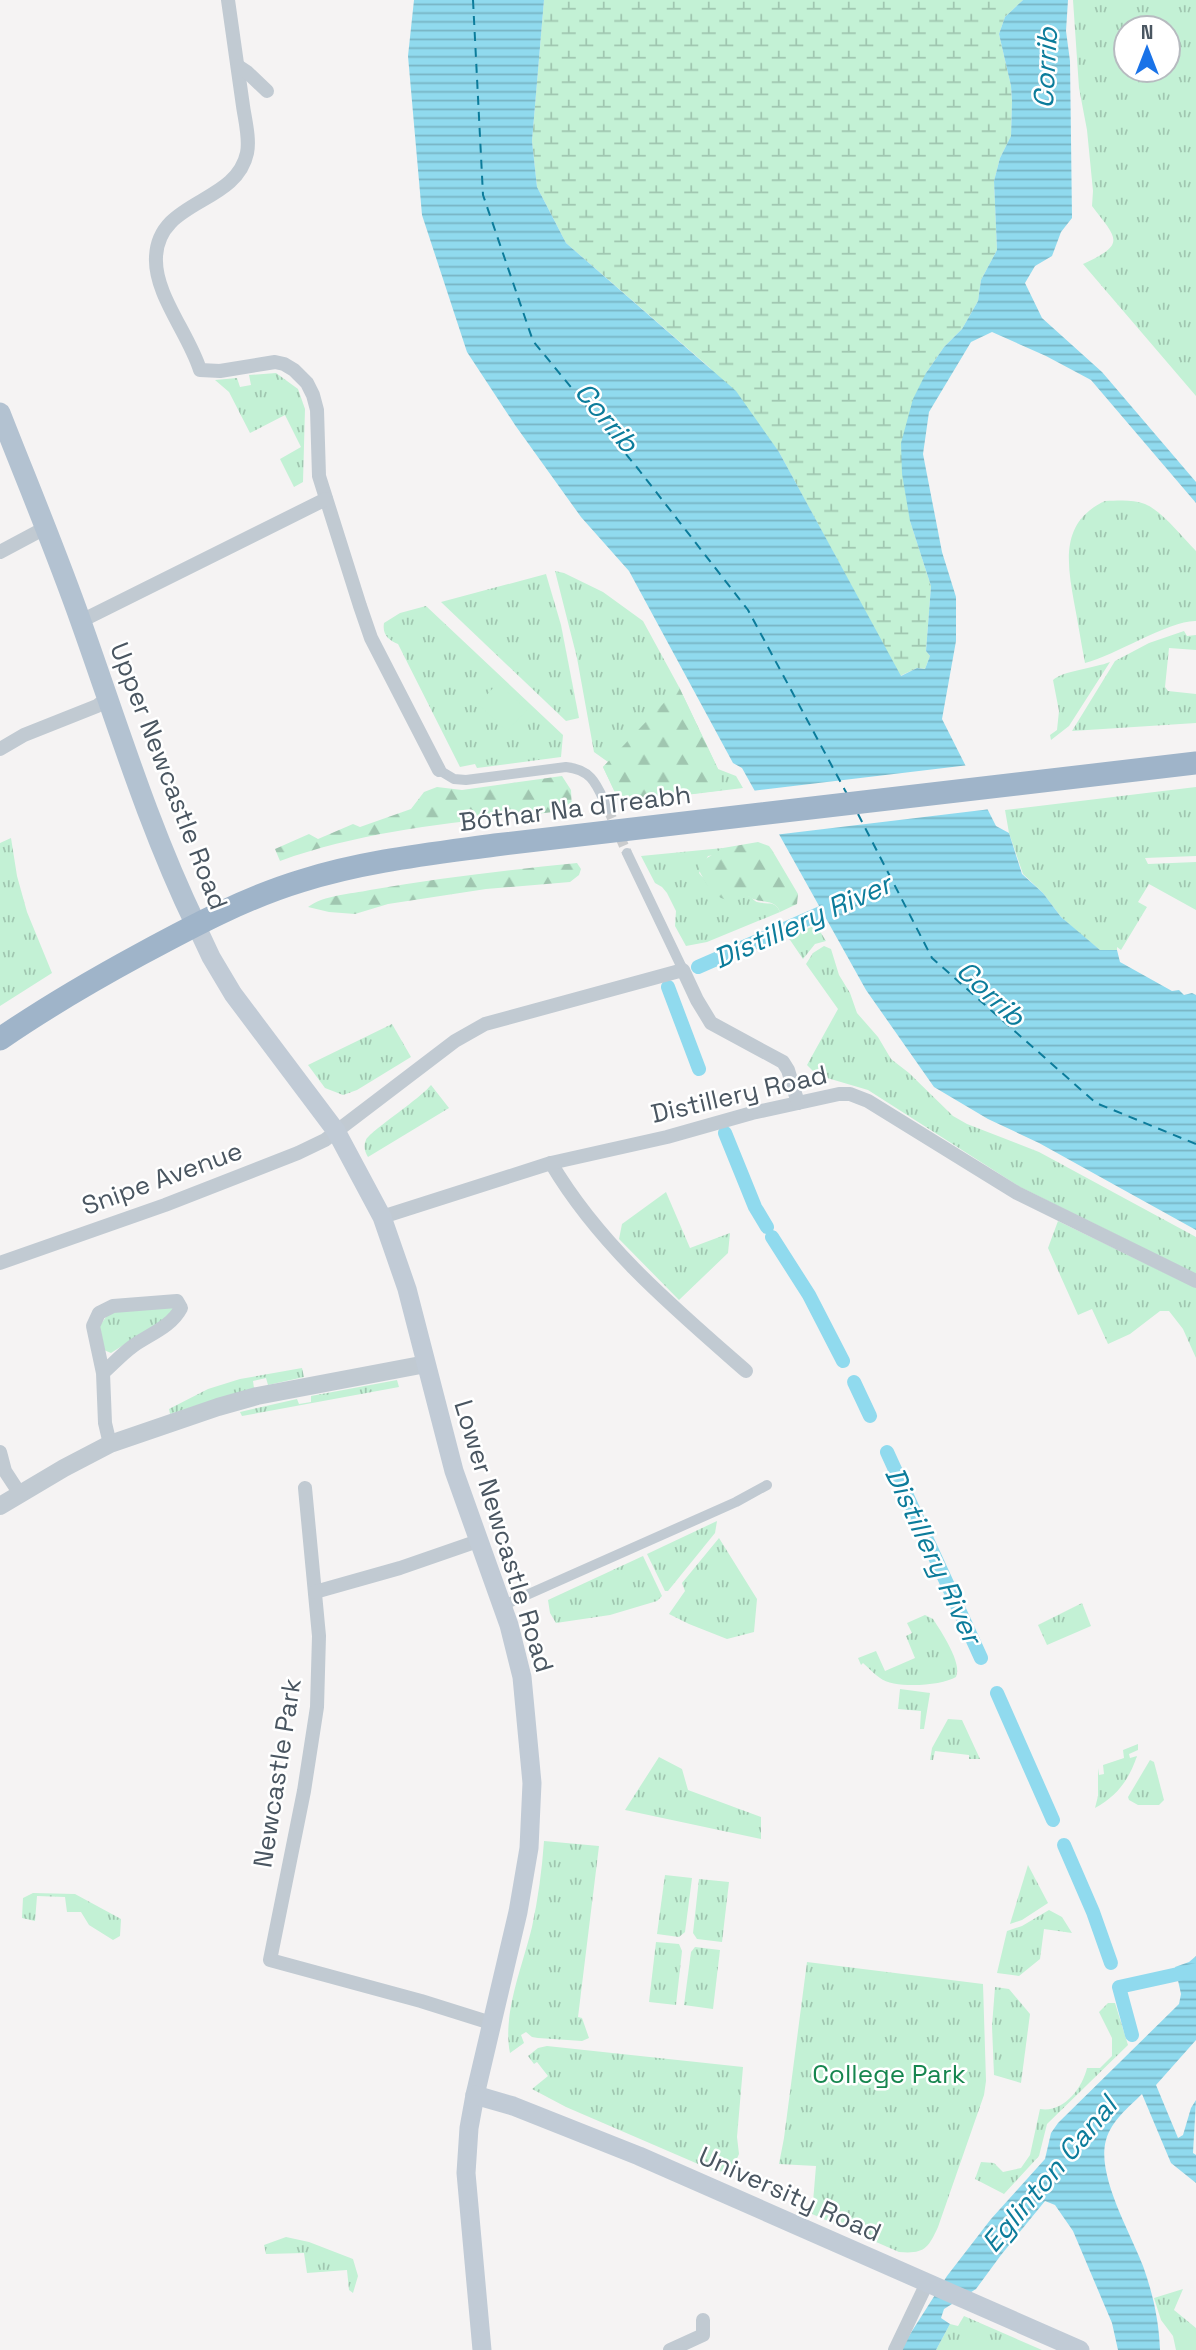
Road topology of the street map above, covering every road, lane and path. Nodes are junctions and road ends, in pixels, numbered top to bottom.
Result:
1 (228, 0) edge
2 (238, 66) junction
3 (267, 91) dead end
4 (0, 413) edge
5 (326, 499) junction
6 (45, 528) junction
7 (0, 552) edge
8 (81, 621) junction
9 (106, 699) junction
10 (0, 749) edge
11 (1196, 762) edge
12 (439, 770) joint
13 (608, 809) tunnel mouth
14 (627, 853) tunnel mouth
15 (196, 925) junction
16 (683, 970) junction
17 (0, 1039) edge
18 (798, 1103) junction
19 (336, 1131) junction
20 (551, 1163) junction
21 (382, 1217) junction
22 (0, 1263) edge
23 (1196, 1281) edge
24 (426, 1364) junction
25 (746, 1371) dead end
26 (103, 1373) junction
27 (110, 1444) junction
28 (0, 1452) edge
29 (3, 1473) edge
30 (767, 1485) dead end
31 (305, 1488) dead end
32 (20, 1494) junction
33 (0, 1506) edge
34 (478, 1541) junction
35 (315, 1592) junction
36 (502, 1606) junction
37 (491, 2023) junction
38 (475, 2095) junction
39 (933, 2285) junction
40 (703, 2320) dead end
41 (482, 2350) edge
42 (670, 2350) edge
43 (895, 2350) edge
44 (1080, 2350) edge

1 - 2 street
2 - 3 street
2 - 5 street
4 - 6 main road, Upper Newcastle Road
5 - 8 street
5 - 12 street
6 - 7 street
6 - 8 main road, Upper Newcastle Road
8 - 9 main road, Upper Newcastle Road
9 - 10 street
9 - 15 main road, Upper Newcastle Road
11 - 15 highway, Bóthar Na dTreabh
12 - 13 street
14 - 16 street
15 - 17 highway, Bóthar Na dTreabh
15 - 19 main road, Upper Newcastle Road
16 - 18 street
16 - 19 street, Snipe Avenue
18 - 20 street, Distillery Road
18 - 23 street, Distillery Road
19 - 21 main road, Lower Newcastle Road
19 - 22 street, Snipe Avenue
20 - 21 street, Distillery Road
20 - 25 street
21 - 24 main road, Lower Newcastle Road
24 - 27 street
24 - 34 main road, Lower Newcastle Road
26 - 26 street
26 - 27 street
27 - 32 street
28 - 29 street
29 - 32 street
30 - 36 street
31 - 35 street, Newcastle Park
32 - 33 street
34 - 35 street
34 - 36 main road, Lower Newcastle Road
35 - 37 street, Newcastle Park
36 - 37 main road, Lower Newcastle Road
37 - 38 main road, Lower Newcastle Road
38 - 39 main road, University Road
38 - 41 main road, Lower Newcastle Road
39 - 43 street
39 - 44 main road, University Road
40 - 42 street

